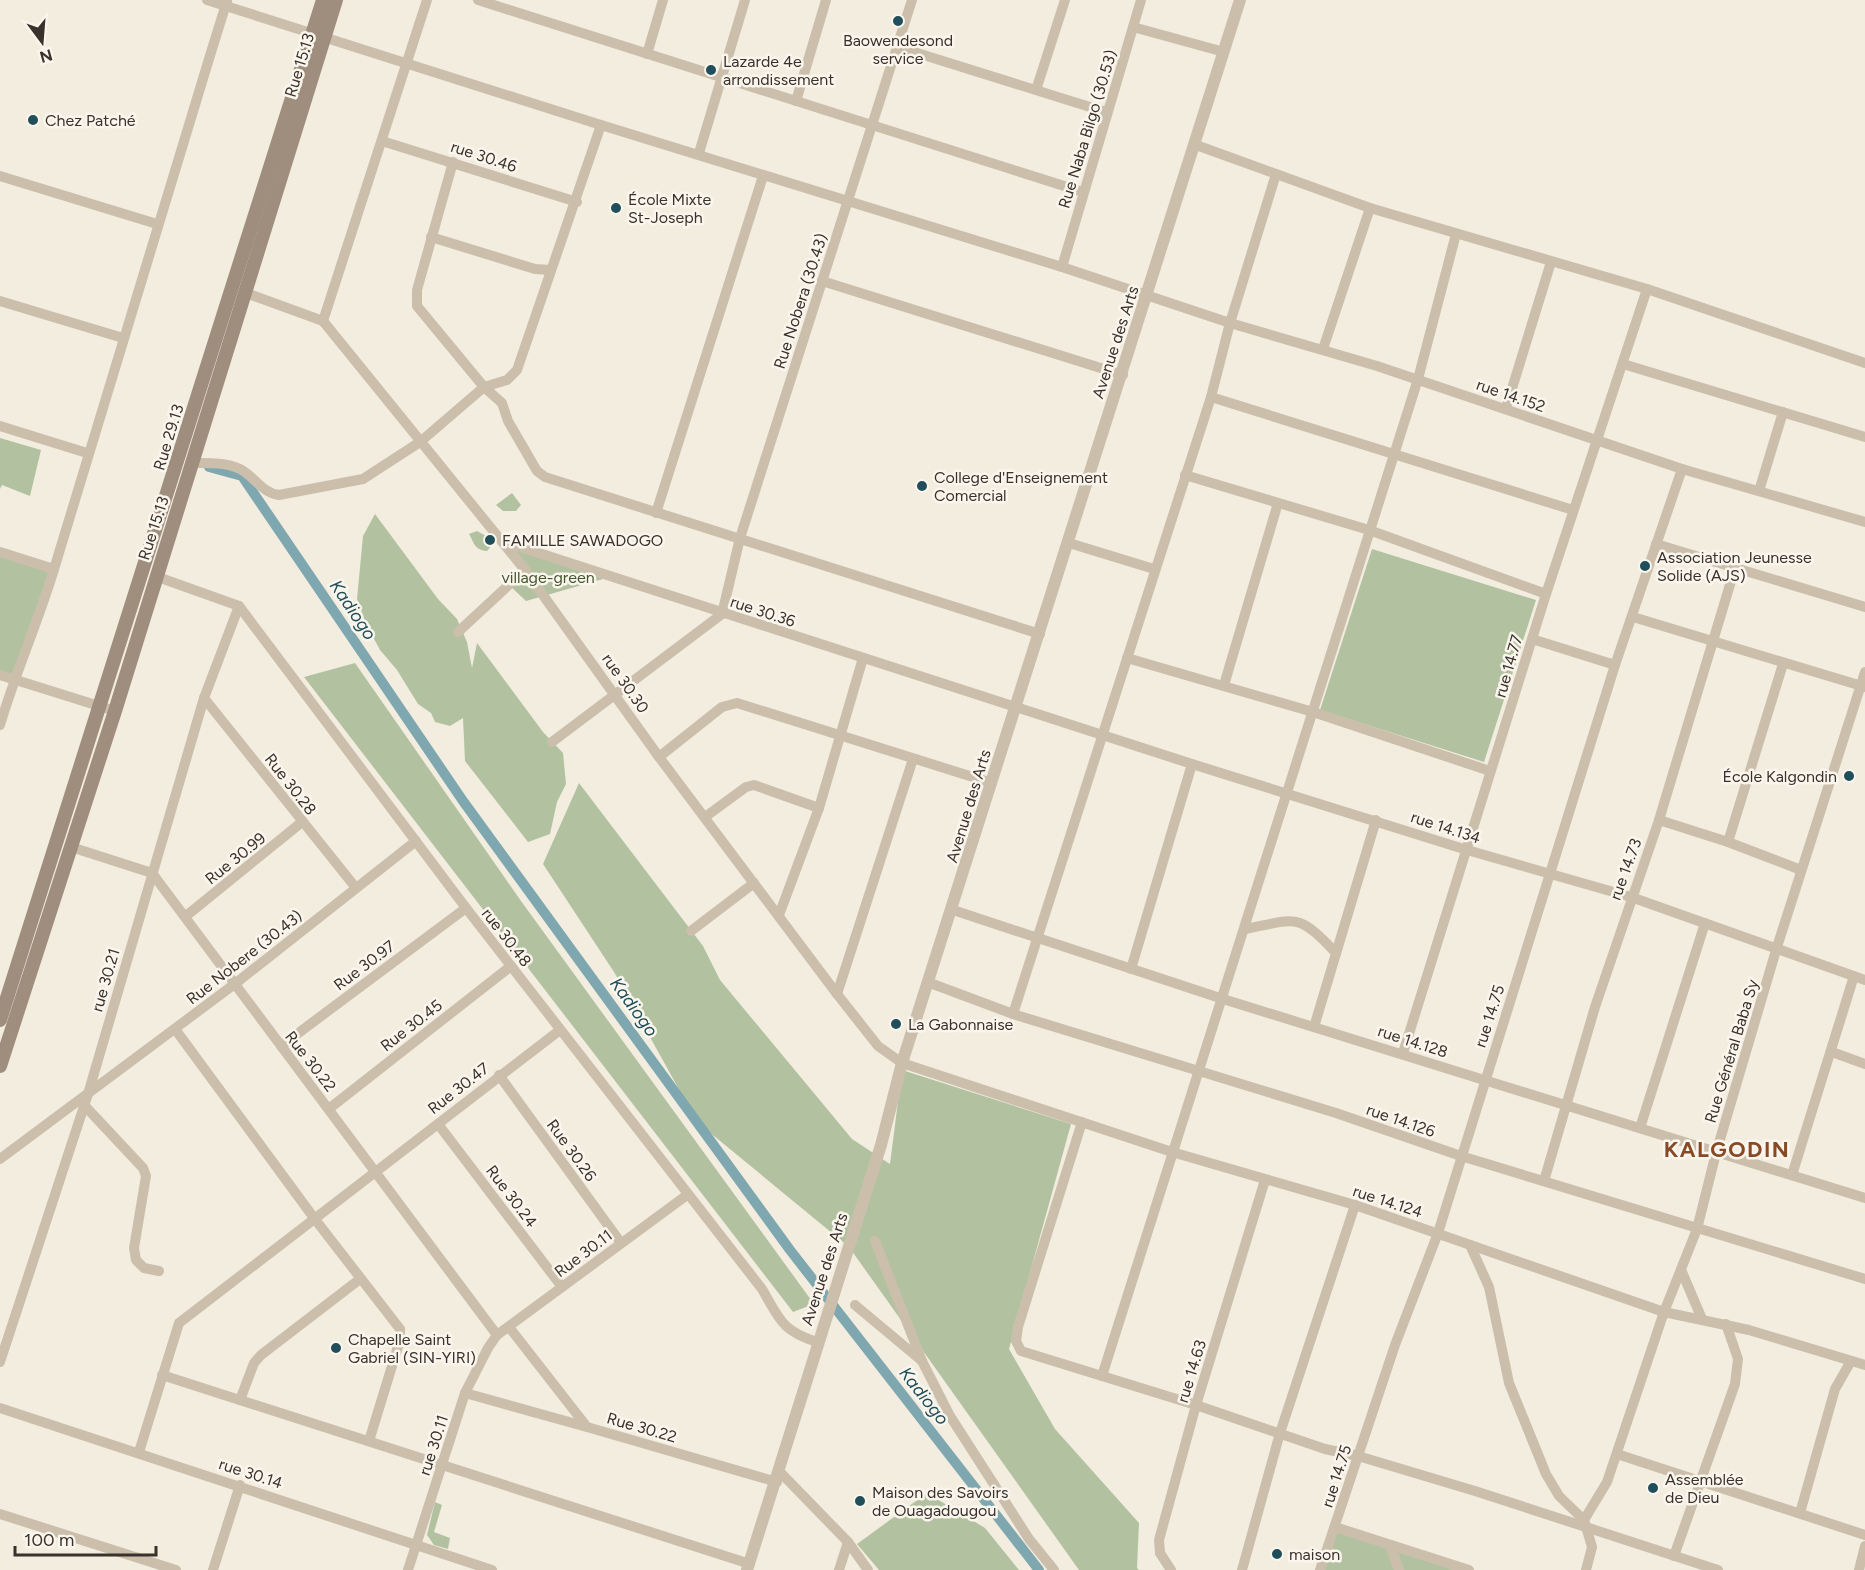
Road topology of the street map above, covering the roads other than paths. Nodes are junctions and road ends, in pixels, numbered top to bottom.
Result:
1 (207, 0) edge
2 (323, 0) edge
3 (336, 0) edge
4 (427, 0) edge
5 (478, 0) edge
6 (663, 0) edge
7 (745, 0) edge
8 (826, 0) edge
9 (912, 0) edge
10 (1065, 0) edge
11 (1141, 0) edge
12 (1240, 0) edge
13 (226, 3) edge
14 (1133, 27) junction
15 (319, 35) junction
16 (898, 47) junction
17 (1224, 52) junction
18 (647, 54) junction
19 (405, 63) junction
20 (721, 78) junction
21 (1036, 90) junction
22 (796, 101) junction
23 (1106, 112) junction
24 (874, 124) junction
25 (602, 125) junction
26 (382, 141) junction
27 (1196, 145) junction
28 (699, 153) junction
29 (453, 162) junction
30 (1276, 174) junction
31 (0, 176) edge
32 (763, 176) junction
33 (1083, 192) junction
34 (850, 201) junction
35 (577, 202) junction
36 (1371, 208) junction
37 (157, 224) junction
38 (1456, 234) junction
39 (431, 237) junction
40 (1551, 262) junction
41 (1062, 267) junction
42 (550, 270) junction
43 (822, 281) junction
44 (1647, 290) junction
45 (246, 293) junction
46 (1147, 296) junction
47 (0, 301) edge
48 (323, 321) junction
49 (1230, 324) junction
50 (123, 338) junction
51 (1323, 349) junction
52 (1865, 363) edge
53 (1623, 364) junction
54 (1123, 375) junction
55 (1418, 379) junction
56 (484, 387) junction
57 (1211, 397) junction
58 (1506, 408) junction
59 (1783, 412) junction
60 (0, 426) edge
61 (1865, 437) edge
62 (1596, 440) junction
63 (420, 442) junction
64 (87, 453) junction
65 (1393, 456) junction
66 (192, 463) junction
67 (1682, 469) junction
68 (1185, 475) junction
69 (1759, 491) junction
70 (1278, 502) junction
71 (1573, 510) junction
72 (656, 513) junction
73 (1865, 522) edge
74 (1369, 530) junction
75 (740, 538) junction
76 (501, 541) junction
77 (1069, 543) junction
78 (1656, 544) junction
79 (0, 552) edge
80 (1735, 568) junction
81 (54, 569) junction
82 (1154, 569) junction
83 (525, 570) junction
84 (155, 576) junction
85 (1546, 594) junction
86 (239, 606) junction
87 (1865, 607) edge
88 (722, 614) junction
89 (1633, 617) junction
90 (458, 632) dead end
91 (1040, 634) junction
92 (1532, 639) junction
93 (1711, 641) junction
94 (863, 658) junction
95 (1127, 658) junction
96 (1783, 664) junction
97 (1615, 665) junction
98 (1865, 672) edge
99 (0, 675) edge
100 (14, 679) junction
101 (1224, 685) junction
102 (1863, 686) edge
103 (615, 693) junction
104 (204, 698) junction
105 (101, 706) junction
106 (1017, 706) junction
107 (115, 711) junction
108 (1313, 712) junction
109 (0, 725) edge
110 (1102, 734) junction
111 (840, 735) junction
112 (552, 742) dead end
113 (659, 757) junction
114 (914, 759) junction
115 (1192, 764) junction
116 (1490, 771) junction
117 (992, 783) junction
118 (1286, 791) junction
119 (819, 808) junction
120 (705, 817) junction
121 (1376, 820) junction
122 (1659, 820) junction
123 (302, 822) junction
124 (416, 841) junction
125 (1728, 842) junction
126 (71, 847) junction
127 (1467, 850) junction
128 (1801, 870) junction
129 (152, 873) junction
130 (1550, 873) junction
131 (754, 883) junction
132 (356, 888) junction
133 (1631, 897) junction
134 (466, 908) junction
135 (953, 910) junction
136 (779, 915) junction
137 (186, 916) junction
138 (1705, 923) junction
139 (1245, 929) junction
140 (691, 931) dead end
141 (1039, 938) junction
142 (1777, 947) junction
143 (1336, 953) junction
144 (511, 966) junction
145 (1131, 969) junction
146 (1860, 978) edge
147 (236, 983) junction
148 (930, 984) junction
149 (837, 994) junction
150 (1223, 999) junction
151 (1013, 1014) junction
152 (0, 1020) edge
153 (1314, 1027) junction
154 (176, 1029) junction
155 (560, 1030) junction
156 (281, 1046) junction
157 (1832, 1052) junction
158 (1403, 1053) junction
159 (902, 1063) junction
160 (1865, 1064) edge
161 (0, 1066) edge
162 (1200, 1072) junction
163 (499, 1075) junction
164 (1484, 1080) junction
165 (88, 1094) junction
166 (1565, 1104) junction
167 (84, 1105) junction
168 (330, 1108) junction
169 (1082, 1122) junction
170 (438, 1124) junction
171 (1640, 1128) junction
172 (1172, 1152) junction
173 (1716, 1153) junction
174 (1461, 1156) junction
175 (0, 1159) edge
176 (376, 1172) junction
177 (1792, 1175) junction
178 (1264, 1180) junction
179 (1544, 1181) junction
180 (687, 1195) junction
181 (1865, 1198) edge
182 (1355, 1205) junction
183 (314, 1218) junction
184 (1697, 1229) junction
185 (1438, 1233) junction
186 (875, 1240) dead end
187 (621, 1243) junction
188 (1470, 1245) junction
189 (159, 1271) dead end
190 (1682, 1272) junction
191 (360, 1279) junction
192 (1865, 1280) edge
193 (562, 1287) junction
194 (855, 1305) dead end
195 (1665, 1312) junction
196 (1702, 1319) junction
197 (1726, 1324) junction
198 (509, 1327) junction
199 (497, 1335) junction
200 (817, 1342) junction
201 (922, 1361) junction
202 (1851, 1361) junction
203 (0, 1362) edge
204 (1865, 1365) edge
205 (162, 1375) junction
206 (1102, 1376) junction
207 (465, 1393) junction
208 (240, 1400) junction
209 (1196, 1405) junction
210 (0, 1408) edge
211 (586, 1427) junction
212 (1280, 1433) junction
213 (369, 1441) junction
214 (138, 1452) junction
215 (1617, 1454) junction
216 (1358, 1456) junction
217 (442, 1467) junction
218 (778, 1476) junction
219 (1700, 1479) junction
220 (240, 1485) junction
221 (1800, 1513) junction
222 (0, 1514) edge
223 (1585, 1524) junction
224 (1335, 1527) junction
225 (1865, 1535) edge
226 (848, 1542) junction
227 (417, 1544) junction
228 (1390, 1545) junction
229 (1865, 1546) edge
230 (1674, 1556) junction
231 (138, 1564) edge
232 (748, 1567) edge
233 (176, 1570) edge
234 (213, 1570) edge
235 (408, 1570) edge
236 (492, 1570) edge
237 (838, 1570) edge
238 (868, 1570) edge
239 (1053, 1570) edge
240 (1171, 1570) edge
241 (1242, 1570) edge
242 (1320, 1570) edge
243 (1399, 1570) edge
244 (1469, 1570) edge
245 (1586, 1570) edge
246 (1718, 1570) edge
247 (1859, 1570) edge

1 - 13 street, rue 14.152
2 - 15 main road, Rue 29.13
3 - 15 main road, Rue 15.13
4 - 19 street
5 - 18 street
6 - 18 street
7 - 20 street
8 - 22 street
9 - 16 street, Rue Nobera (30.43)
10 - 21 street
11 - 14 street, Rue Naba Bilgo (30.53)
12 - 17 street, Avenue des Arts
13 - 15 street, rue 14.152
13 - 37 street
14 - 17 street
14 - 23 street, Rue Naba Bilgo (30.53)
15 - 19 street, rue 14.152
15 - 45 main road, Rue 15.13
15 - 105 main road, Rue 29.13
16 - 21 street
16 - 24 street, Rue Nobera (30.43)
17 - 27 street, Avenue des Arts
18 - 20 street
19 - 25 street, rue 14.152
19 - 26 street
20 - 22 street
20 - 28 street
21 - 23 street
22 - 24 street
23 - 33 street, Rue Naba Bilgo (30.53)
24 - 33 street
24 - 34 street, Rue Nobera (30.43)
25 - 28 street, rue 14.152
25 - 35 street
26 - 29 street, rue 30.46
26 - 48 street
27 - 30 street
27 - 46 street, Avenue des Arts
28 - 32 street, rue 14.152
29 - 35 street, rue 30.46
29 - 39 street
30 - 36 street
30 - 49 street
31 - 37 street
32 - 34 street, rue 14.152
32 - 72 street
33 - 41 street, Rue Naba Bilgo (30.53)
34 - 41 street, rue 14.152
34 - 43 street, Rue Nobera (30.43)
35 - 42 street
36 - 38 street
36 - 51 street
37 - 50 street
38 - 40 street
38 - 55 street
39 - 42 street
39 - 56 street
40 - 44 street
40 - 58 street
41 - 46 street, rue 14.152
42 - 56 street
43 - 54 street
43 - 75 street, Rue Nobera (30.43)
44 - 52 street
44 - 53 street, rue 14.77
45 - 48 street
45 - 66 main road, Rue 15.13
46 - 49 street, rue 14.152
46 - 54 street, Avenue des Arts
47 - 50 street
48 - 63 street, rue 30.30
49 - 51 street, rue 14.152
49 - 57 street
50 - 64 street
51 - 55 street, rue 14.152
53 - 59 street
53 - 62 street, rue 14.77
54 - 77 street, Avenue des Arts
55 - 58 street, rue 14.152
55 - 65 street
56 - 63 street
56 - 72 street
57 - 65 street
57 - 68 street
58 - 62 street, rue 14.152
59 - 61 street
59 - 69 street
60 - 64 street
62 - 67 street, rue 14.152
62 - 71 street, rue 14.77
63 - 66 street
63 - 76 street, rue 30.30
64 - 81 street
65 - 71 street
65 - 74 street
66 - 84 main road, Rue 15.13
67 - 69 street, rue 14.152
67 - 78 street, rue 14.75
68 - 70 street
68 - 82 street
69 - 73 street, rue 14.152
70 - 74 street
70 - 101 street
71 - 85 street, rue 14.77
72 - 75 street
74 - 85 street
74 - 108 street
75 - 88 street, Rue Nobera (30.43)
75 - 91 street
76 - 83 street, rue 30.30
76 - 88 street, rue 30.36
77 - 82 street
77 - 91 street, Avenue des Arts
78 - 80 street
78 - 89 street, rue 14.75
79 - 81 street
80 - 87 street
80 - 93 street, rue 14.73
81 - 100 street
82 - 95 street
83 - 90 street
83 - 103 street, rue 30.30
84 - 86 street
84 - 107 main road, Rue 15.13
85 - 92 street, rue 14.77
86 - 104 street, rue 30.21
86 - 124 street, rue 30.48
88 - 94 street, rue 30.36
88 - 103 street
89 - 93 street
89 - 97 street, rue 14.75
91 - 106 street, Avenue des Arts
92 - 97 street
92 - 116 street, rue 14.77
93 - 96 street
93 - 122 street, rue 14.73
94 - 106 street, rue 30.36
94 - 111 street
95 - 101 street
95 - 110 street
96 - 102 street
96 - 125 street
97 - 130 street, rue 14.75
98 - 102 street, Rue Général Baba Sy
99 - 100 street
100 - 105 street
100 - 109 street
101 - 108 street
102 - 128 street, Rue Général Baba Sy
103 - 112 street
103 - 113 street, rue 30.30
104 - 123 street, Rue 30.28
104 - 129 street, rue 30.21
105 - 107 street
105 - 152 main road, Rue 29.13
106 - 110 street, rue 14.134
106 - 117 street, Avenue des Arts
107 - 126 main road, Rue 15.13
108 - 116 street
108 - 118 street
110 - 115 street, rue 14.134
110 - 141 street
111 - 113 street
111 - 114 street
111 - 119 street
113 - 120 street, rue 30.30
114 - 117 street
114 - 149 street
115 - 118 street, rue 14.134
115 - 145 street
116 - 127 street, rue 14.77
117 - 135 street, Avenue des Arts
118 - 121 street, rue 14.134
118 - 139 street
119 - 120 street
119 - 136 street
120 - 131 street, rue 30.30
121 - 127 street, rue 14.134
121 - 143 street
122 - 125 street
122 - 133 street, rue 14.73
123 - 132 street, Rue 30.28
123 - 137 street, Rue 30.99
124 - 132 street, Rue Nobere (30.43)
124 - 134 street, rue 30.48
125 - 128 street
126 - 129 street
126 - 161 main road, Rue 15.13
127 - 130 street, rue 14.134
127 - 158 street, rue 14.77
128 - 142 street, Rue Général Baba Sy
129 - 137 street, Rue 30.22
129 - 165 street, rue 30.21
130 - 133 street, rue 14.134
130 - 164 street, rue 14.75
131 - 136 street, rue 30.30
131 - 140 street
132 - 147 street, Rue Nobere (30.43)
133 - 138 street, rue 14.134
133 - 166 street, rue 14.73
134 - 144 street, rue 30.48
134 - 156 street, Rue 30.97
135 - 141 street, rue 14.128
135 - 148 street, Avenue des Arts
136 - 149 street, rue 30.30
137 - 147 street, Rue 30.22
138 - 142 street, rue 14.134
138 - 171 street
139 - 143 street
139 - 150 street
141 - 145 street, rue 14.128
141 - 151 street
142 - 146 street, rue 14.134
142 - 173 street, Rue Général Baba Sy
143 - 153 street
144 - 155 street, rue 30.48
144 - 168 street, Rue 30.45
145 - 150 street, rue 14.128
146 - 157 street
147 - 154 street, Rue Nobere (30.43)
147 - 156 street, Rue 30.22
148 - 151 street, rue 14.126
148 - 159 street, Avenue des Arts
149 - 159 street, rue 30.30
150 - 153 street, rue 14.128
150 - 162 street
151 - 162 street, rue 14.126
153 - 158 street, rue 14.128
154 - 165 street, Rue Nobere (30.43)
154 - 183 street
155 - 163 street, Rue 30.47
155 - 180 street, rue 30.48
156 - 168 street, Rue 30.22
157 - 160 street
157 - 177 street
158 - 164 street, rue 14.128
159 - 169 street, rue 14.124
159 - 200 street, Avenue des Arts
162 - 172 street
162 - 174 street, rue 14.126
163 - 170 street, Rue 30.47
163 - 187 street, Rue 30.26
164 - 166 street, rue 14.128
164 - 174 street, rue 14.75
165 - 167 street, rue 30.21
165 - 175 street, Rue Nobere (30.43)
166 - 171 street, rue 14.128
166 - 179 street, rue 14.73
167 - 189 street
167 - 203 street, rue 30.21
168 - 176 street, Rue 30.22
169 - 172 street, rue 14.124
169 - 206 street
170 - 176 street, Rue 30.47
170 - 193 street, Rue 30.24
171 - 173 street, rue 14.128
172 - 178 street, rue 14.124
172 - 206 street
173 - 177 street, rue 14.128
173 - 184 street, Rue Général Baba Sy
174 - 179 street, rue 14.126
174 - 185 street, rue 14.75
176 - 183 street, Rue 30.47
176 - 199 street, Rue 30.22
177 - 181 street, rue 14.128
178 - 182 street, rue 14.124
178 - 209 street, rue 14.63
179 - 184 street, rue 14.126
180 - 187 street, Rue 30.11
180 - 200 street, rue 30.48
182 - 185 street, rue 14.124
182 - 212 street
183 - 191 street
183 - 205 street, Rue 30.47
184 - 190 street, Rue Général Baba Sy
184 - 192 street, rue 14.126
185 - 188 street, rue 14.124
185 - 216 street, rue 14.75
186 - 201 street
187 - 193 street, Rue 30.11
188 - 195 street, rue 14.124
188 - 223 street
190 - 195 street, Rue Général Baba Sy
190 - 196 street
191 - 208 street
191 - 213 street
193 - 198 street, Rue 30.11
194 - 201 street
195 - 196 street, rue 14.124
195 - 215 street, Rue Général Baba Sy
196 - 197 street, rue 14.124
197 - 202 street, rue 14.124
197 - 219 street
198 - 199 street, Rue 30.11
198 - 211 street, Rue 30.22
199 - 207 street, rue 30.11
200 - 218 street, Avenue des Arts
201 - 239 street
202 - 204 street, rue 14.124
202 - 221 street
205 - 208 street
205 - 214 street, Rue 30.47
206 - 209 street
207 - 211 street
207 - 217 street, rue 30.11
208 - 213 street
209 - 212 street
209 - 240 street, rue 14.63
210 - 214 street, rue 30.14
211 - 218 street, Rue 30.22
212 - 216 street
212 - 241 street
213 - 217 street
214 - 220 street, rue 30.14
215 - 219 street
215 - 223 street, Rue Général Baba Sy
216 - 223 street
216 - 224 street, rue 14.75
217 - 227 street, rue 30.11
217 - 232 street
218 - 226 street
218 - 232 street, Avenue des Arts
219 - 221 street
219 - 230 street
220 - 227 street, rue 30.14
220 - 234 street
221 - 225 street
222 - 231 street
223 - 230 street
223 - 245 street
224 - 228 street
224 - 242 street, rue 14.75
226 - 237 street
226 - 238 street
227 - 235 street, rue 30.11
227 - 236 street, rue 30.14
228 - 243 street
228 - 244 street
229 - 247 street
230 - 246 street
231 - 233 street

